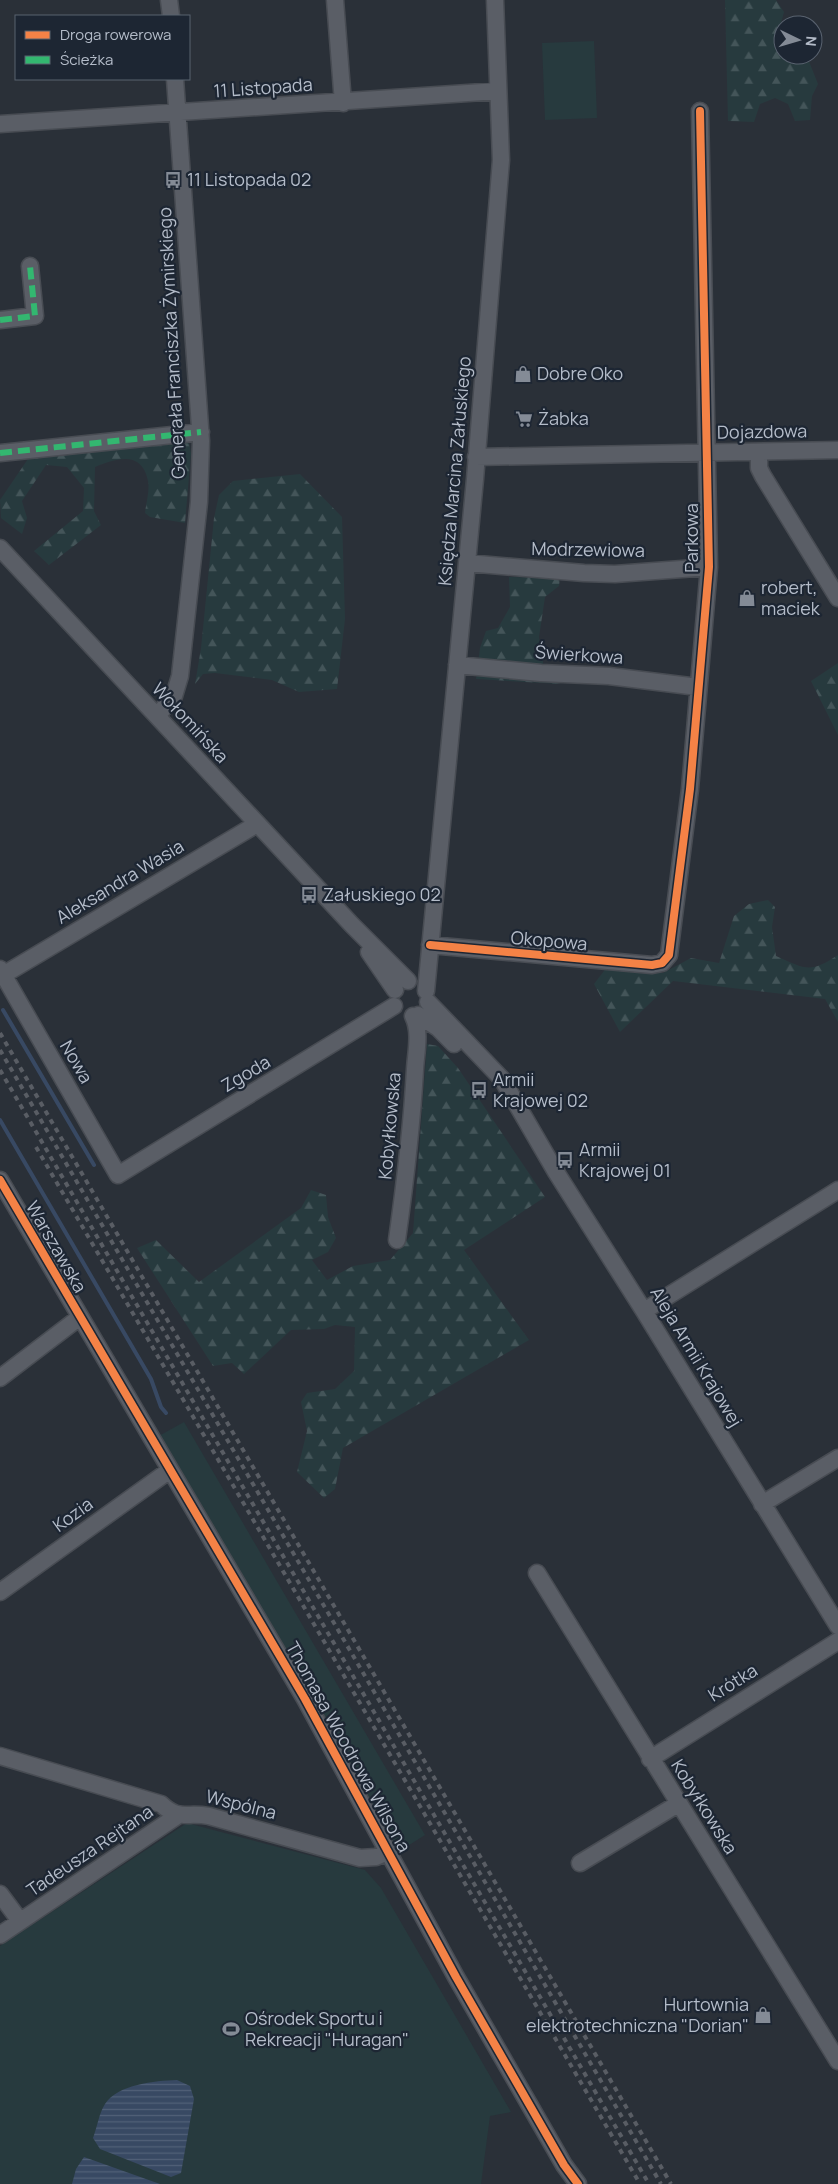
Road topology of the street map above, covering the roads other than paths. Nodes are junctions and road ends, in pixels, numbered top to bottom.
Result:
1 (169, 0) edge
2 (335, 0) edge
3 (495, 0) edge
4 (171, 15) edge
5 (176, 80) edge
6 (498, 91) junction
7 (343, 103) junction
8 (700, 111) dead end
9 (178, 114) junction
10 (0, 124) edge
11 (30, 266) dead end
12 (0, 320) edge
13 (200, 432) junction
14 (838, 450) edge
15 (706, 452) junction
16 (759, 452) junction
17 (0, 453) edge
18 (476, 457) junction
19 (0, 548) edge
20 (467, 563) junction
21 (708, 567) junction
22 (838, 598) edge
23 (457, 665) junction
24 (698, 687) junction
25 (157, 716) junction
26 (257, 824) junction
27 (430, 945) junction
28 (665, 961) joint
29 (2, 972) edge
30 (412, 998) junction
31 (118, 1176) joint
32 (0, 1180) edge
33 (838, 1190) edge
34 (397, 1240) dead end
35 (644, 1311) junction
36 (84, 1323) junction
37 (0, 1378) edge
38 (838, 1458) edge
39 (170, 1470) junction
40 (762, 1504) junction
41 (537, 1574) dead end
42 (0, 1592) edge
43 (838, 1626) edge
44 (838, 1641) edge
45 (0, 1756) edge
46 (650, 1759) junction
47 (678, 1804) junction
48 (177, 1816) junction
49 (390, 1851) junction
50 (580, 1863) dead end
51 (0, 1894) edge
52 (20, 1921) junction
53 (0, 1935) edge
54 (838, 2061) edge
55 (578, 2184) edge

1 - 4 street
2 - 7 street
3 - 6 street, Księdza Marcina Załuskiego
5 - 9 street, Generała Franciszka Żymirskiego
6 - 7 street, 11 Listopada
6 - 18 street, Księdza Marcina Załuskiego
7 - 9 street, 11 Listopada
8 - 15 street, Parkowa
9 - 10 street, 11 Listopada
9 - 13 street, Generała Franciszka Żymirskiego
11 - 12 street
13 - 17 street
13 - 25 street, Generała Franciszka Żymirskiego
14 - 16 street, Dojazdowa
15 - 16 street, Dojazdowa
15 - 18 street, Dojazdowa
15 - 21 street, Parkowa
16 - 22 street
18 - 20 street, Księdza Marcina Załuskiego
19 - 25 street, Wołomińska
20 - 21 street, Modrzewiowa
20 - 23 street, Księdza Marcina Załuskiego
21 - 24 street, Parkowa
23 - 24 street, Świerkowa
23 - 27 street, Księdza Marcina Załuskiego
24 - 28 street, Parkowa
25 - 26 street, Wołomińska
26 - 29 street, Aleksandra Wasia
26 - 30 street, Wołomińska
27 - 28 street, Okopowa
27 - 30 street, Księdza Marcina Załuskiego
29 - 31 street, Nowa
30 - 31 street, Zgoda
30 - 34 street, Kobyłkowska
30 - 35 street, Aleja Armii Krajowej
32 - 36 street, Warszawska
33 - 35 street
35 - 40 street, Aleja Armii Krajowej
36 - 37 street
36 - 39 street, Thomasa Woodrowa Wilsona
38 - 40 street
39 - 42 street, Kozia
39 - 49 street, Thomasa Woodrowa Wilsona
40 - 43 street, Aleja Armii Krajowej
41 - 46 street, Kobyłkowska
44 - 46 street, Krótka
45 - 48 street
46 - 47 street, Kobyłkowska
47 - 50 street
47 - 54 street, Kobyłkowska
48 - 49 street, Wspólna
48 - 52 street, Tadeusza Rejtana
49 - 55 street, Thomasa Woodrowa Wilsona
51 - 52 street
52 - 53 street, Tadeusza Rejtana

